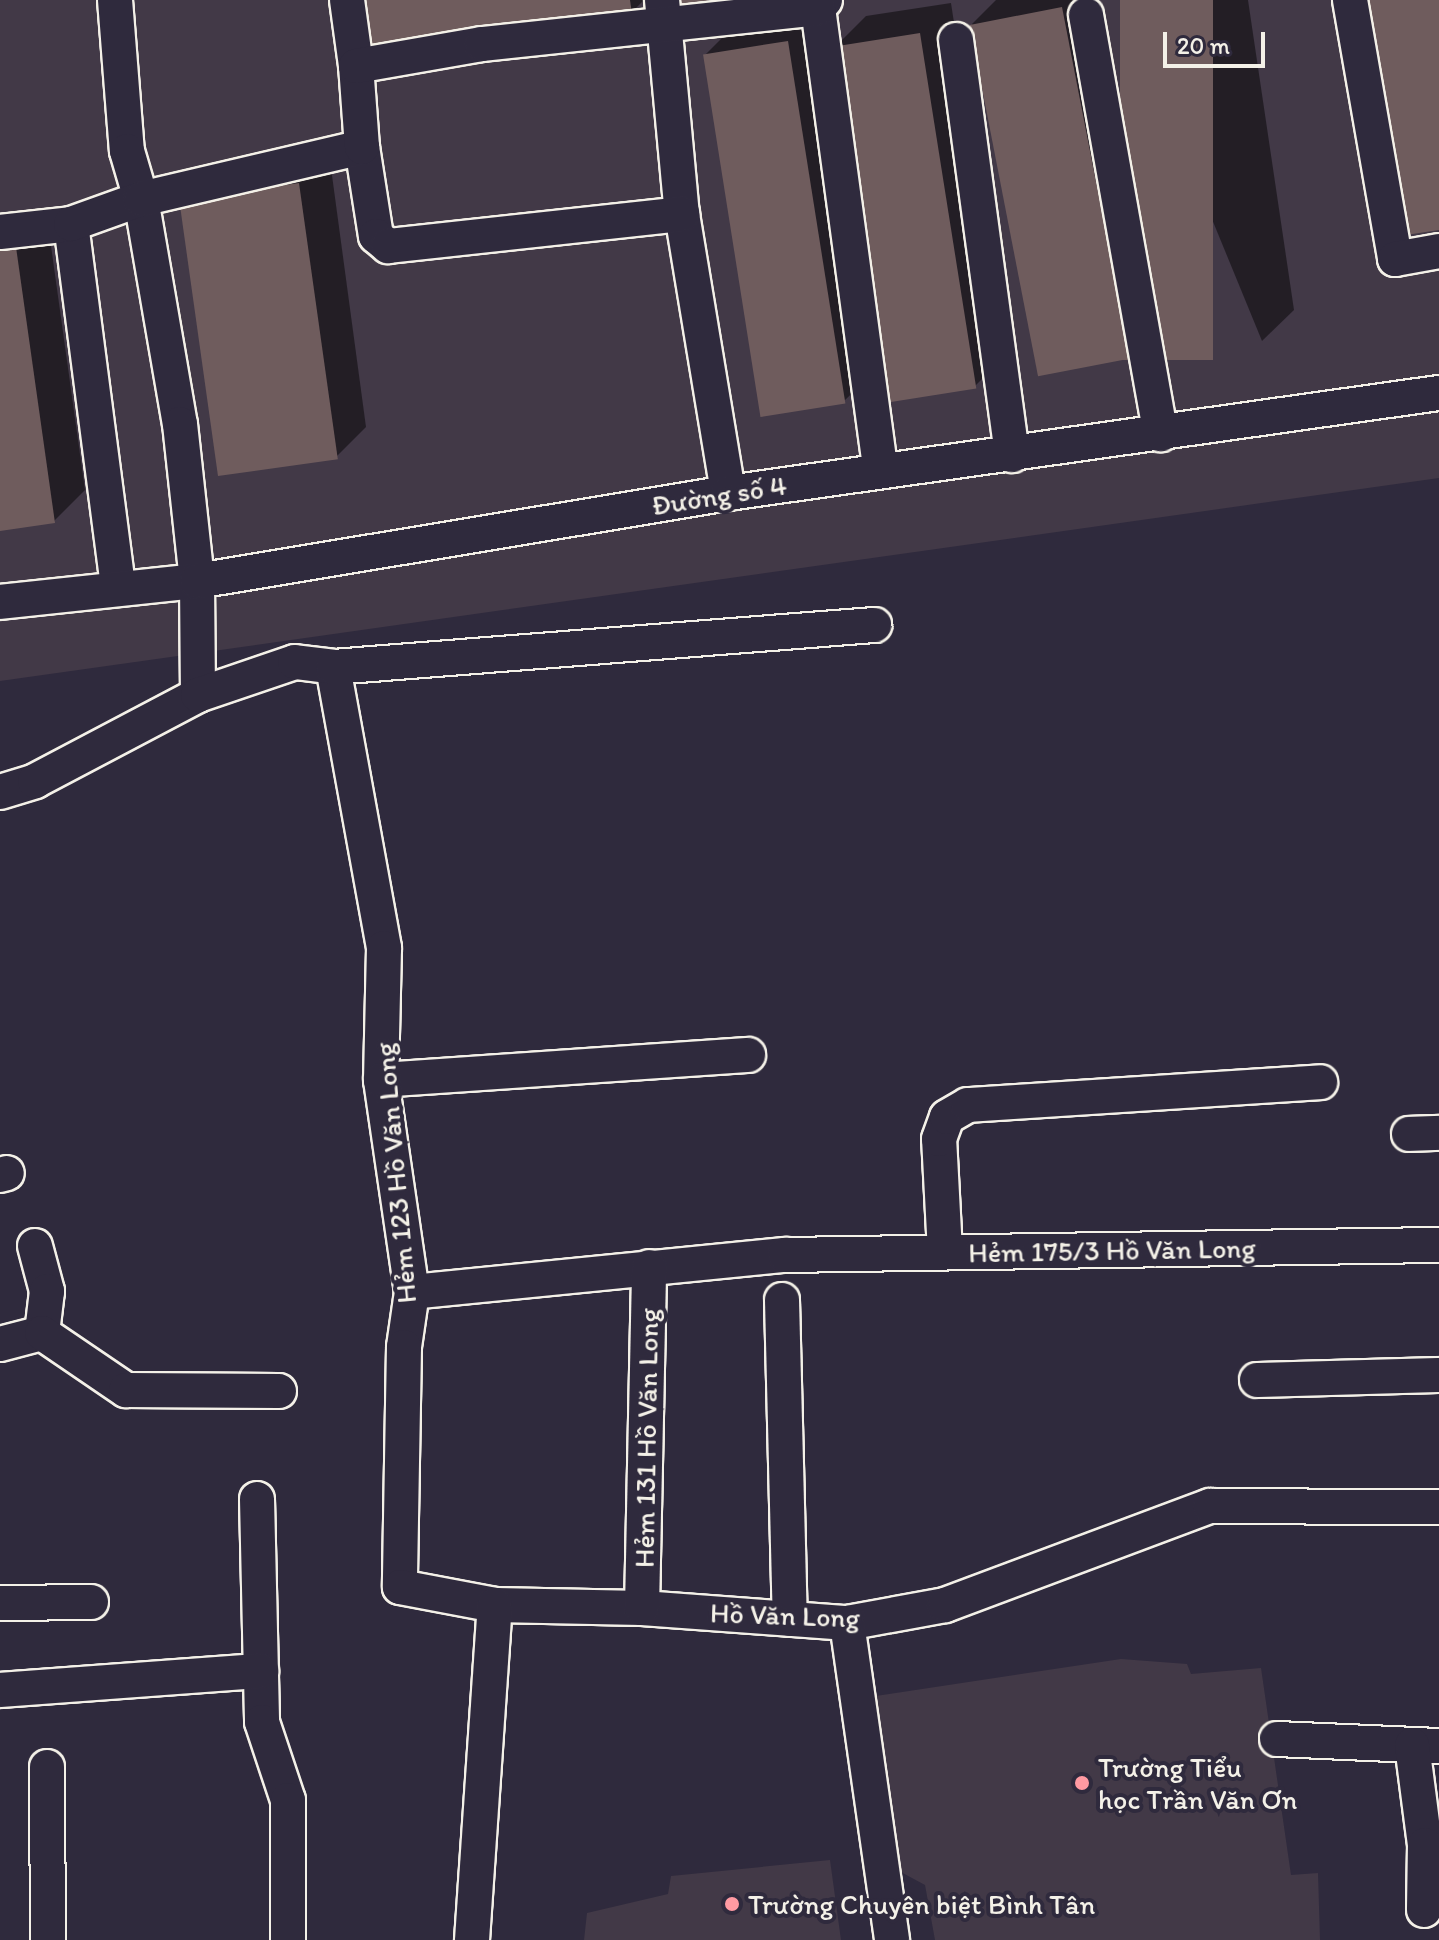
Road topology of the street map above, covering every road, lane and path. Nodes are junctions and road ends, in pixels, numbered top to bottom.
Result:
1 (115, 0) edge
2 (347, 0) edge
3 (1350, 0) edge
4 (822, 4) edge
5 (663, 11) edge
6 (1086, 15) dead end
7 (956, 40) dead end
8 (356, 66) junction
9 (362, 147) junction
10 (141, 199) junction
11 (682, 214) junction
12 (71, 224) junction
13 (0, 232) edge
14 (1439, 251) edge
15 (1439, 393) edge
16 (1161, 434) junction
17 (1012, 455) junction
18 (881, 471) junction
19 (728, 493) junction
20 (197, 581) junction
21 (118, 586) junction
22 (0, 602) edge
23 (874, 625) dead end
24 (333, 667) junction
25 (198, 695) junction
26 (0, 792) edge
27 (748, 1055) dead end
28 (381, 1080) junction
29 (1320, 1082) dead end
30 (1439, 1245) edge
31 (35, 1246) dead end
32 (945, 1252) junction
33 (649, 1267) junction
34 (412, 1292) junction
35 (782, 1300) dead end
36 (42, 1333) junction
37 (0, 1344) edge
38 (1439, 1375) edge
39 (1257, 1380) dead end
40 (279, 1391) dead end
41 (257, 1499) dead end
42 (1439, 1507) edge
43 (91, 1602) dead end
44 (0, 1603) edge
45 (495, 1605) junction
46 (642, 1608) junction
47 (790, 1619) junction
48 (847, 1623) junction
49 (261, 1671) junction
50 (0, 1690) edge
51 (1277, 1739) dead end
52 (1425, 1746) edge
53 (47, 1767) dead end
54 (1424, 1910) dead end
55 (48, 1940) edge
56 (288, 1940) edge
57 (472, 1940) edge
58 (892, 1940) edge

1 - 10 street
2 - 8 street
3 - 14 street
4 - 5 street
4 - 18 street
5 - 8 street
5 - 11 street
6 - 16 street
7 - 17 street
8 - 9 street
9 - 10 street
9 - 11 street
10 - 12 street
10 - 20 street
11 - 19 street
12 - 13 street
12 - 21 street
15 - 16 street, Đường số 4
16 - 17 street, Đường số 4
17 - 18 street, Đường số 4
18 - 19 street, Đường số 4
19 - 20 street, Đường số 4
20 - 21 street, Đường số 4
20 - 25 street
21 - 22 street, Đường số 4
23 - 24 street
24 - 25 street
24 - 28 street, Hẻm 123 Hồ Văn Long
25 - 26 street
27 - 28 street
28 - 34 street, Hẻm 123 Hồ Văn Long
29 - 32 street
30 - 32 street, Hẻm 175/3 Hồ Văn Long
31 - 36 street
32 - 33 street, Hẻm 175/3 Hồ Văn Long
33 - 34 street, Hẻm 175/3 Hồ Văn Long
33 - 46 street, Hẻm 131 Hồ Văn Long
34 - 45 street, Hẻm 123 Hồ Văn Long
35 - 47 street
36 - 37 street
36 - 40 street
38 - 39 street
41 - 49 street
42 - 48 street, Hồ Văn Long
43 - 44 street
45 - 46 street, Hồ Văn Long
45 - 57 street
46 - 47 street, Hồ Văn Long
47 - 48 street, Hồ Văn Long
48 - 58 street
49 - 50 street
49 - 56 street
51 - 52 street
52 - 54 street
53 - 55 street

